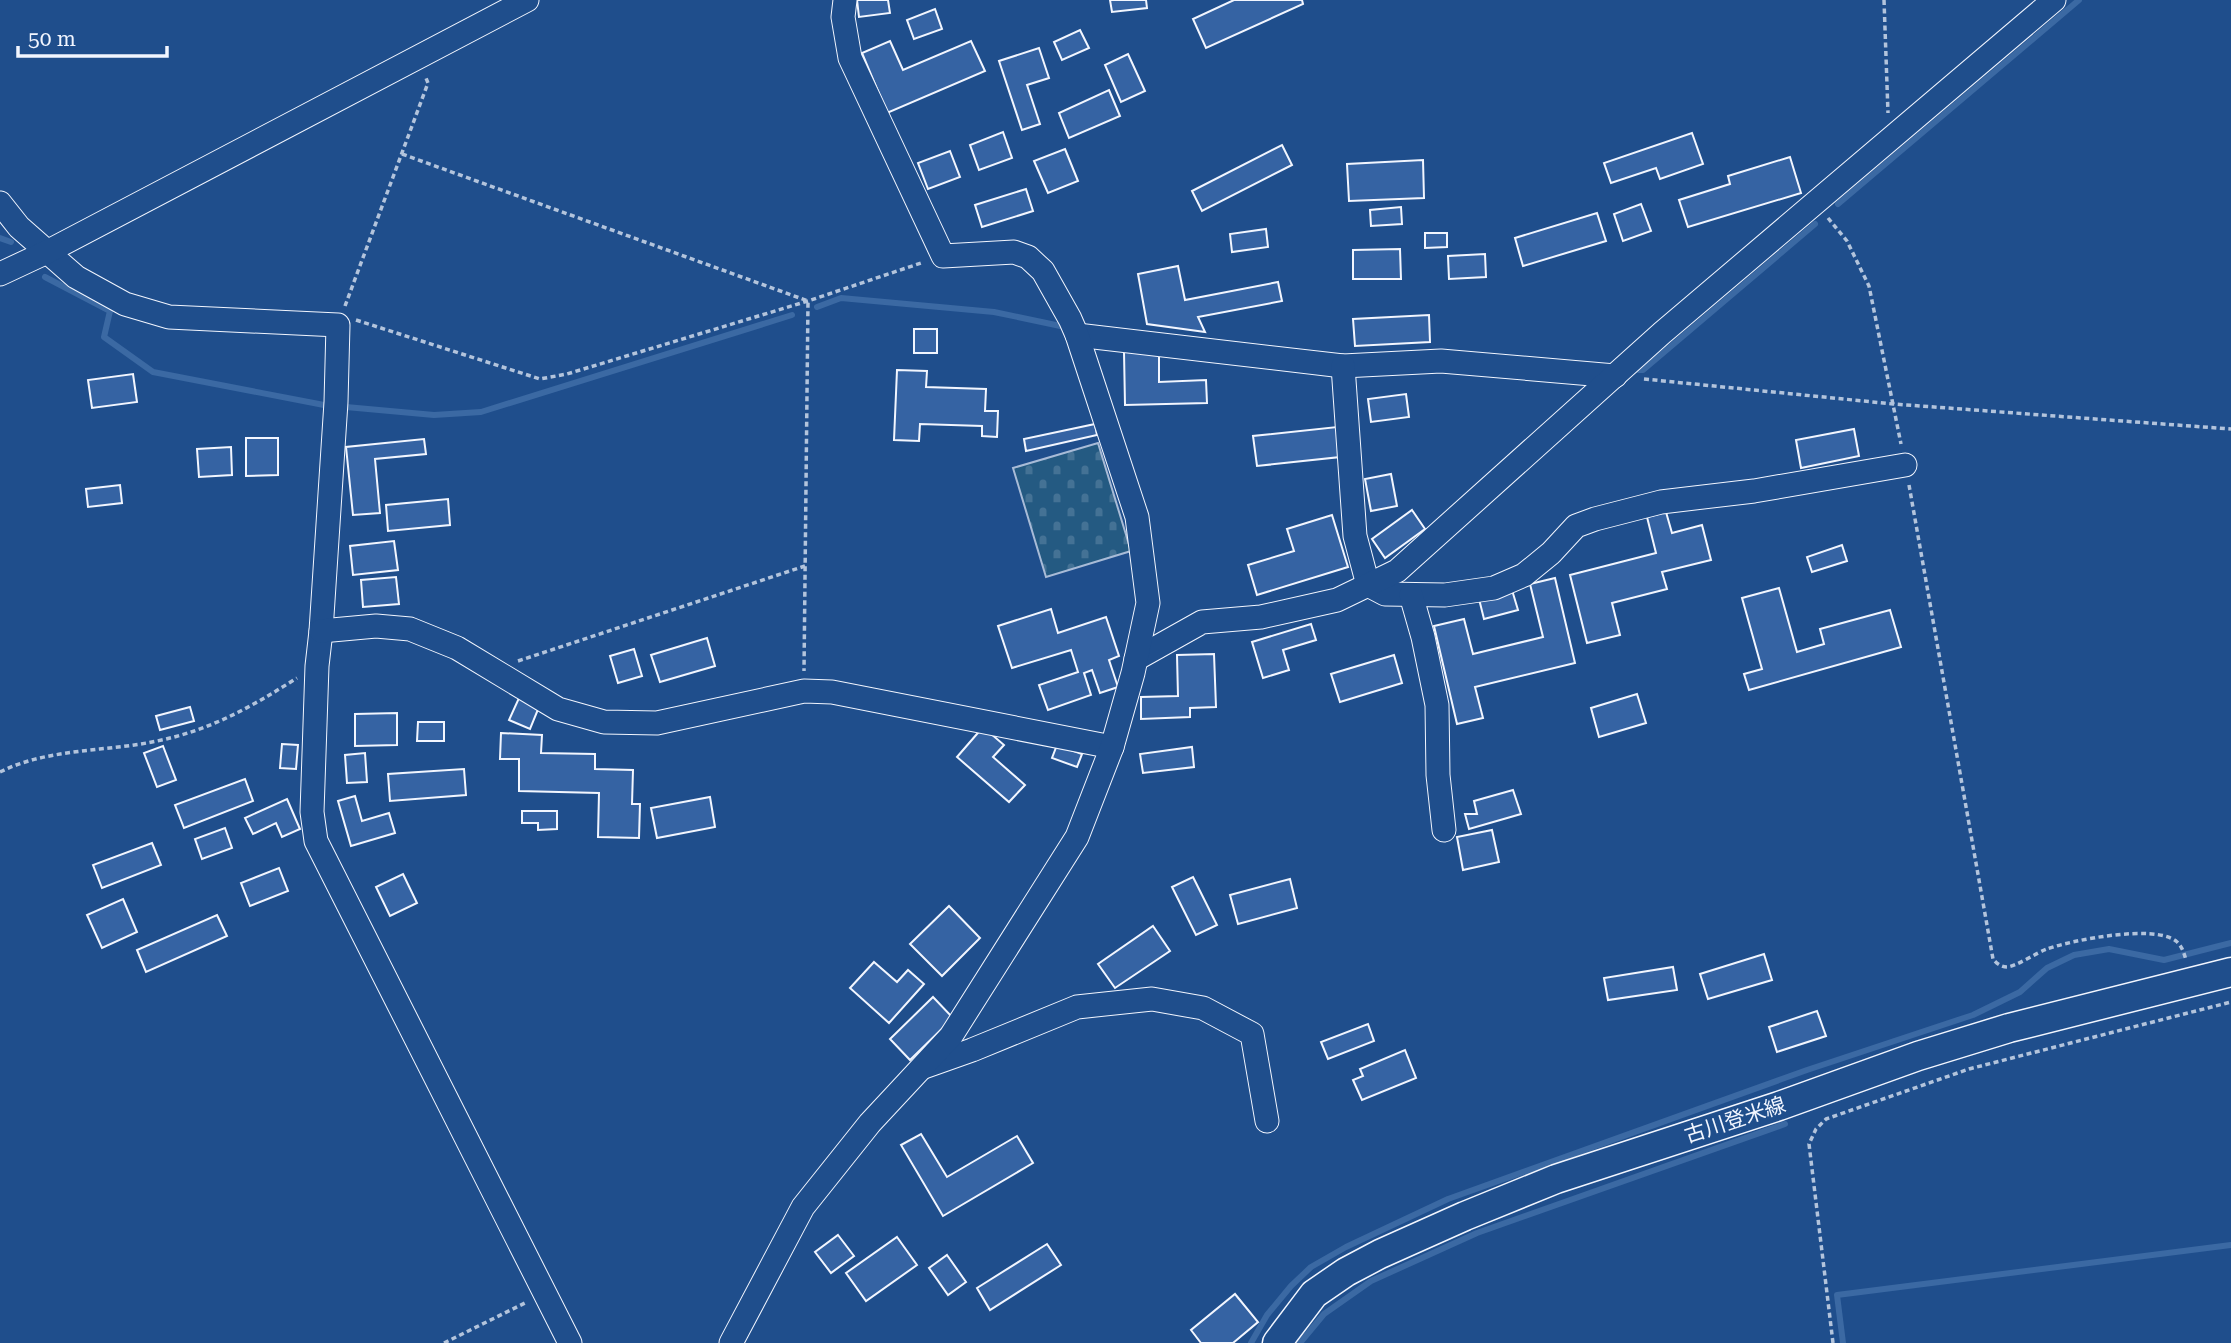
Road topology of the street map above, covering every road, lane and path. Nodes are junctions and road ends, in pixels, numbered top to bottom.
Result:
1 (527, 0) edge
2 (845, 0) edge
3 (1884, 0) edge
4 (2053, 0) edge
5 (416, 59) junction
6 (1899, 132) junction
7 (402, 154) junction
8 (1815, 203) junction
9 (1, 206) edge
10 (47, 252) junction
11 (943, 256) junction
12 (0, 274) edge
13 (808, 301) junction
14 (338, 325) junction
15 (1074, 328) junction
16 (1343, 366) junction
17 (1615, 376) junction
18 (1893, 404) junction
19 (2231, 429) edge
20 (1905, 465) junction
21 (805, 566) junction
22 (1368, 585) junction
23 (1411, 595) junction
24 (321, 631) junction
25 (1136, 659) junction
26 (317, 666) junction
27 (493, 670) junction
28 (804, 691) junction
29 (1112, 747) junction
30 (0, 772) edge
31 (1444, 830) dead end
32 (2182, 948) dead end
33 (2231, 972) edge
34 (2231, 1002) edge
35 (921, 1068) junction
36 (1267, 1121) dead end
37 (545, 1293) junction
38 (444, 1343) edge
39 (570, 1343) edge
40 (731, 1343) edge
41 (1277, 1343) edge
42 (1833, 1343) edge

1 - 5 street
2 - 11 street
3 - 6 path
4 - 6 street
5 - 7 path
5 - 10 street
6 - 8 street
7 - 13 path
7 - 14 path
8 - 17 street
8 - 18 path
9 - 10 street
10 - 12 street
10 - 14 street
11 - 13 path
11 - 15 street
13 - 14 path
13 - 21 path
14 - 24 street
15 - 16 street
15 - 25 street
16 - 17 street
16 - 22 street
17 - 18 path
17 - 22 street
18 - 19 path
18 - 20 path
20 - 23 street
20 - 32 path
21 - 27 path
21 - 28 path
22 - 23 street
22 - 25 street
23 - 31 street
24 - 26 street
24 - 27 street
25 - 29 street
26 - 30 path
26 - 37 street
27 - 28 street
28 - 29 street
29 - 35 street
33 - 41 main road, 古川登米線
34 - 42 path
35 - 36 street
35 - 40 street
37 - 38 path
37 - 39 street

